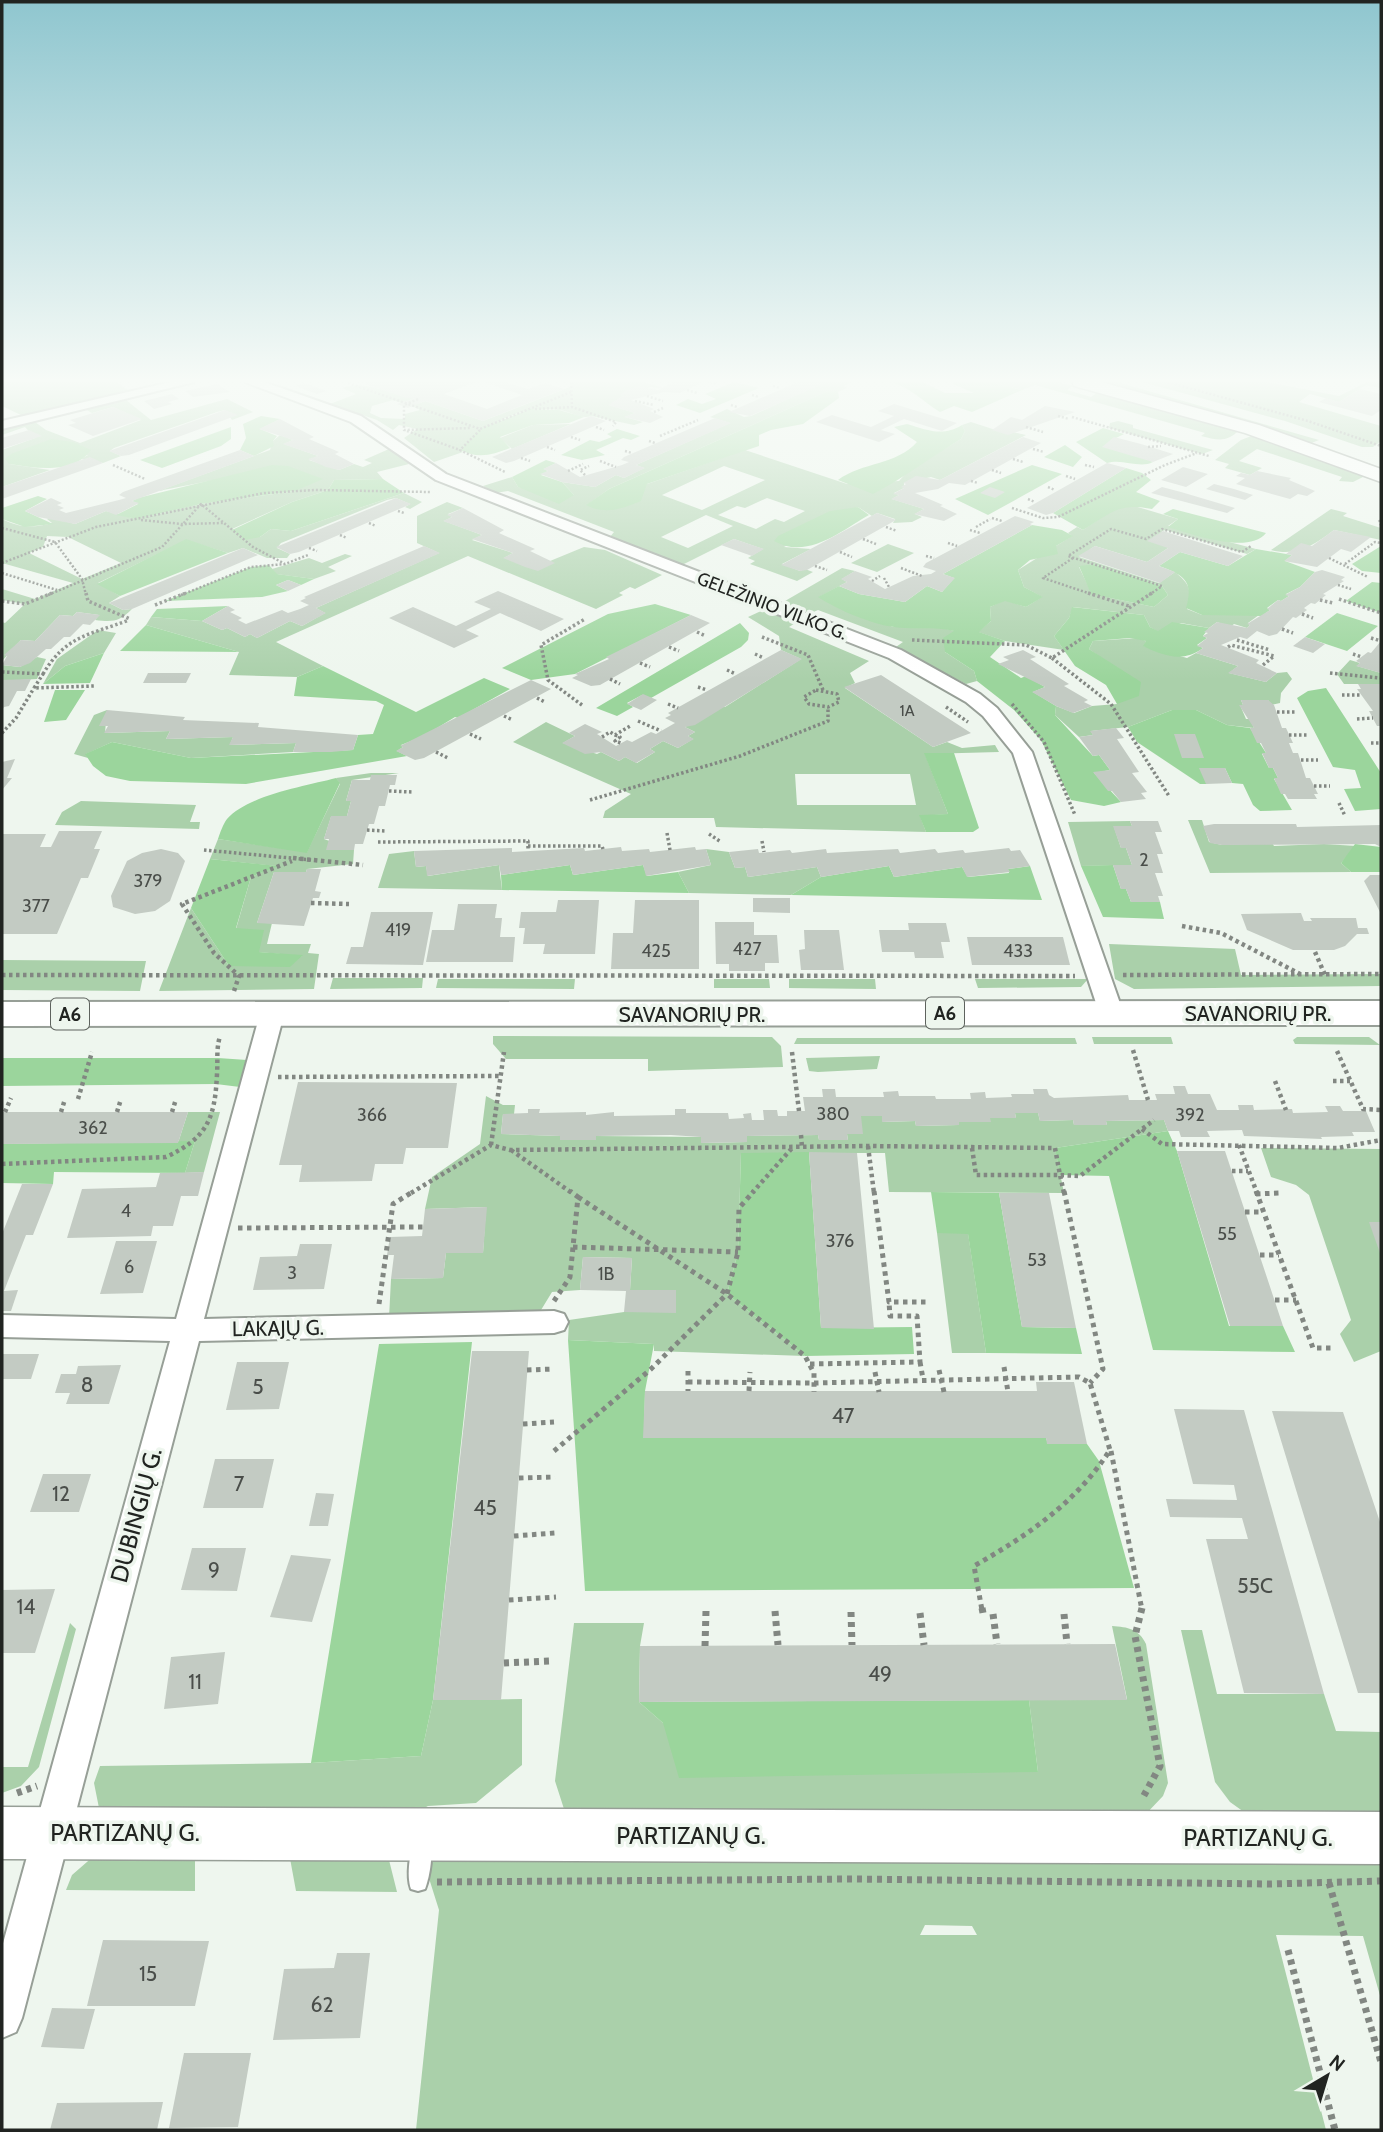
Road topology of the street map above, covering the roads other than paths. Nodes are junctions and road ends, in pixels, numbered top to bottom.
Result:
1 (453, 481) edge
2 (1111, 1012) junction
3 (1381, 1013) edge
4 (2, 1014) edge
5 (272, 1014) junction
6 (554, 1312) road end
7 (2, 1326) edge
8 (186, 1330) junction
9 (27, 1833) edge
10 (1381, 1838) edge
11 (2, 2018) edge

1 - 2 street, GELEŽINIO VILKO G.
2 - 3 main road, SAVANORIŲ PR. / A6
2 - 5 main road, SAVANORIŲ PR. / A6
4 - 5 main road, SAVANORIŲ PR. / A6
5 - 8 street, DUBINGIŲ G.
6 - 8 street, LAKAJŲ G.
7 - 8 street, LAKAJŲ G.
8 - 9 street, DUBINGIŲ G.
9 - 10 main road, PARTIZANŲ G.
9 - 11 street, DUBINGIŲ G.

